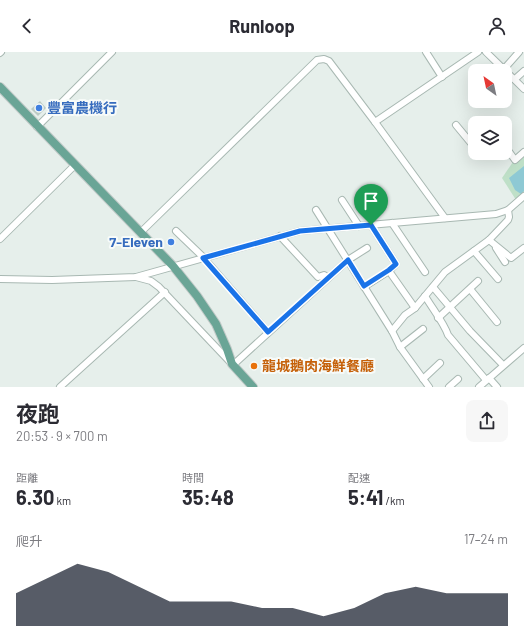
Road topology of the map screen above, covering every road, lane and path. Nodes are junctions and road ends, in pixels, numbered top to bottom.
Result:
1 (112, 52) edge
2 (426, 52) edge
3 (478, 52) edge
4 (486, 52) edge
5 (519, 52) edge
6 (499, 64) edge
7 (508, 64) edge
8 (524, 71) edge
9 (442, 77) junction
10 (514, 79) joint
11 (0, 87) edge
12 (524, 89) edge
13 (375, 122) junction
14 (456, 125) dead end
15 (37, 127) junction
16 (468, 140) edge
17 (524, 152) edge
18 (512, 156) edge
19 (74, 166) junction
20 (524, 196) edge
21 (342, 200) dead end
22 (316, 210) dead end
23 (508, 210) junction
24 (445, 218) junction
25 (392, 223) junction
26 (371, 225) junction
27 (359, 226) junction
28 (328, 229) junction
29 (176, 231) dead end
30 (141, 232) junction
31 (280, 236) junction
32 (0, 239) edge
33 (489, 240) junction
34 (496, 246) junction
35 (367, 248) dead end
36 (524, 248) edge
37 (474, 251) junction
38 (203, 258) junction
39 (348, 260) junction
40 (504, 262) dead end
41 (173, 266) junction
42 (389, 270) junction
43 (425, 272) dead end
44 (136, 277) junction
45 (328, 278) junction
46 (498, 278) dead end
47 (0, 280) edge
48 (478, 281) dead end
49 (364, 286) junction
50 (433, 287) junction
51 (470, 289) junction
52 (165, 292) junction
53 (426, 296) junction
54 (451, 307) junction
55 (415, 308) junction
56 (438, 318) junction
57 (497, 322) dead end
58 (423, 329) dead end
59 (392, 331) junction
60 (268, 332) junction
61 (400, 347) junction
62 (522, 350) edge
63 (524, 358) edge
64 (440, 363) dead end
65 (232, 364) junction
66 (503, 365) junction
67 (423, 379) junction
68 (488, 379) junction
69 (458, 380) dead end
70 (60, 387) edge
71 (253, 387) edge
72 (429, 387) edge
73 (449, 387) edge
74 (479, 387) edge
75 (497, 387) edge

1 - 15 street
2 - 9 street
3 - 9 street
4 - 6 street
5 - 7 street
8 - 10 street
9 - 13 street
10 - 12 street
11 - 15 main road
13 - 24 street
13 - 30 street
14 - 16 street
15 - 19 main road
17 - 18 street
19 - 30 main road
19 - 32 street
20 - 23 street
21 - 27 street
22 - 28 street
23 - 24 street
23 - 33 street
24 - 25 street
25 - 26 street
25 - 43 street
26 - 27 street
26 - 42 street
27 - 28 street
28 - 31 street
28 - 39 street
29 - 38 street
30 - 41 main road
31 - 38 street
31 - 45 street
33 - 34 street
33 - 37 street
34 - 36 street
34 - 40 street
35 - 39 street
37 - 46 street
37 - 50 street
38 - 41 street
38 - 60 street
39 - 45 street
39 - 49 street
41 - 44 street
41 - 65 main road
42 - 49 street
42 - 55 street
44 - 47 street
44 - 52 street
45 - 60 street
48 - 51 street
49 - 59 street
50 - 53 street
50 - 54 street
51 - 54 street
51 - 57 street
52 - 65 street
52 - 70 street
53 - 55 street
53 - 56 street
54 - 56 street
54 - 66 street
55 - 59 street
56 - 68 street
58 - 61 street
59 - 61 street
60 - 65 street
61 - 67 street
62 - 63 street
62 - 66 street
64 - 67 street
65 - 71 main road
66 - 68 street
67 - 72 street
68 - 74 street
68 - 75 street
69 - 73 street

